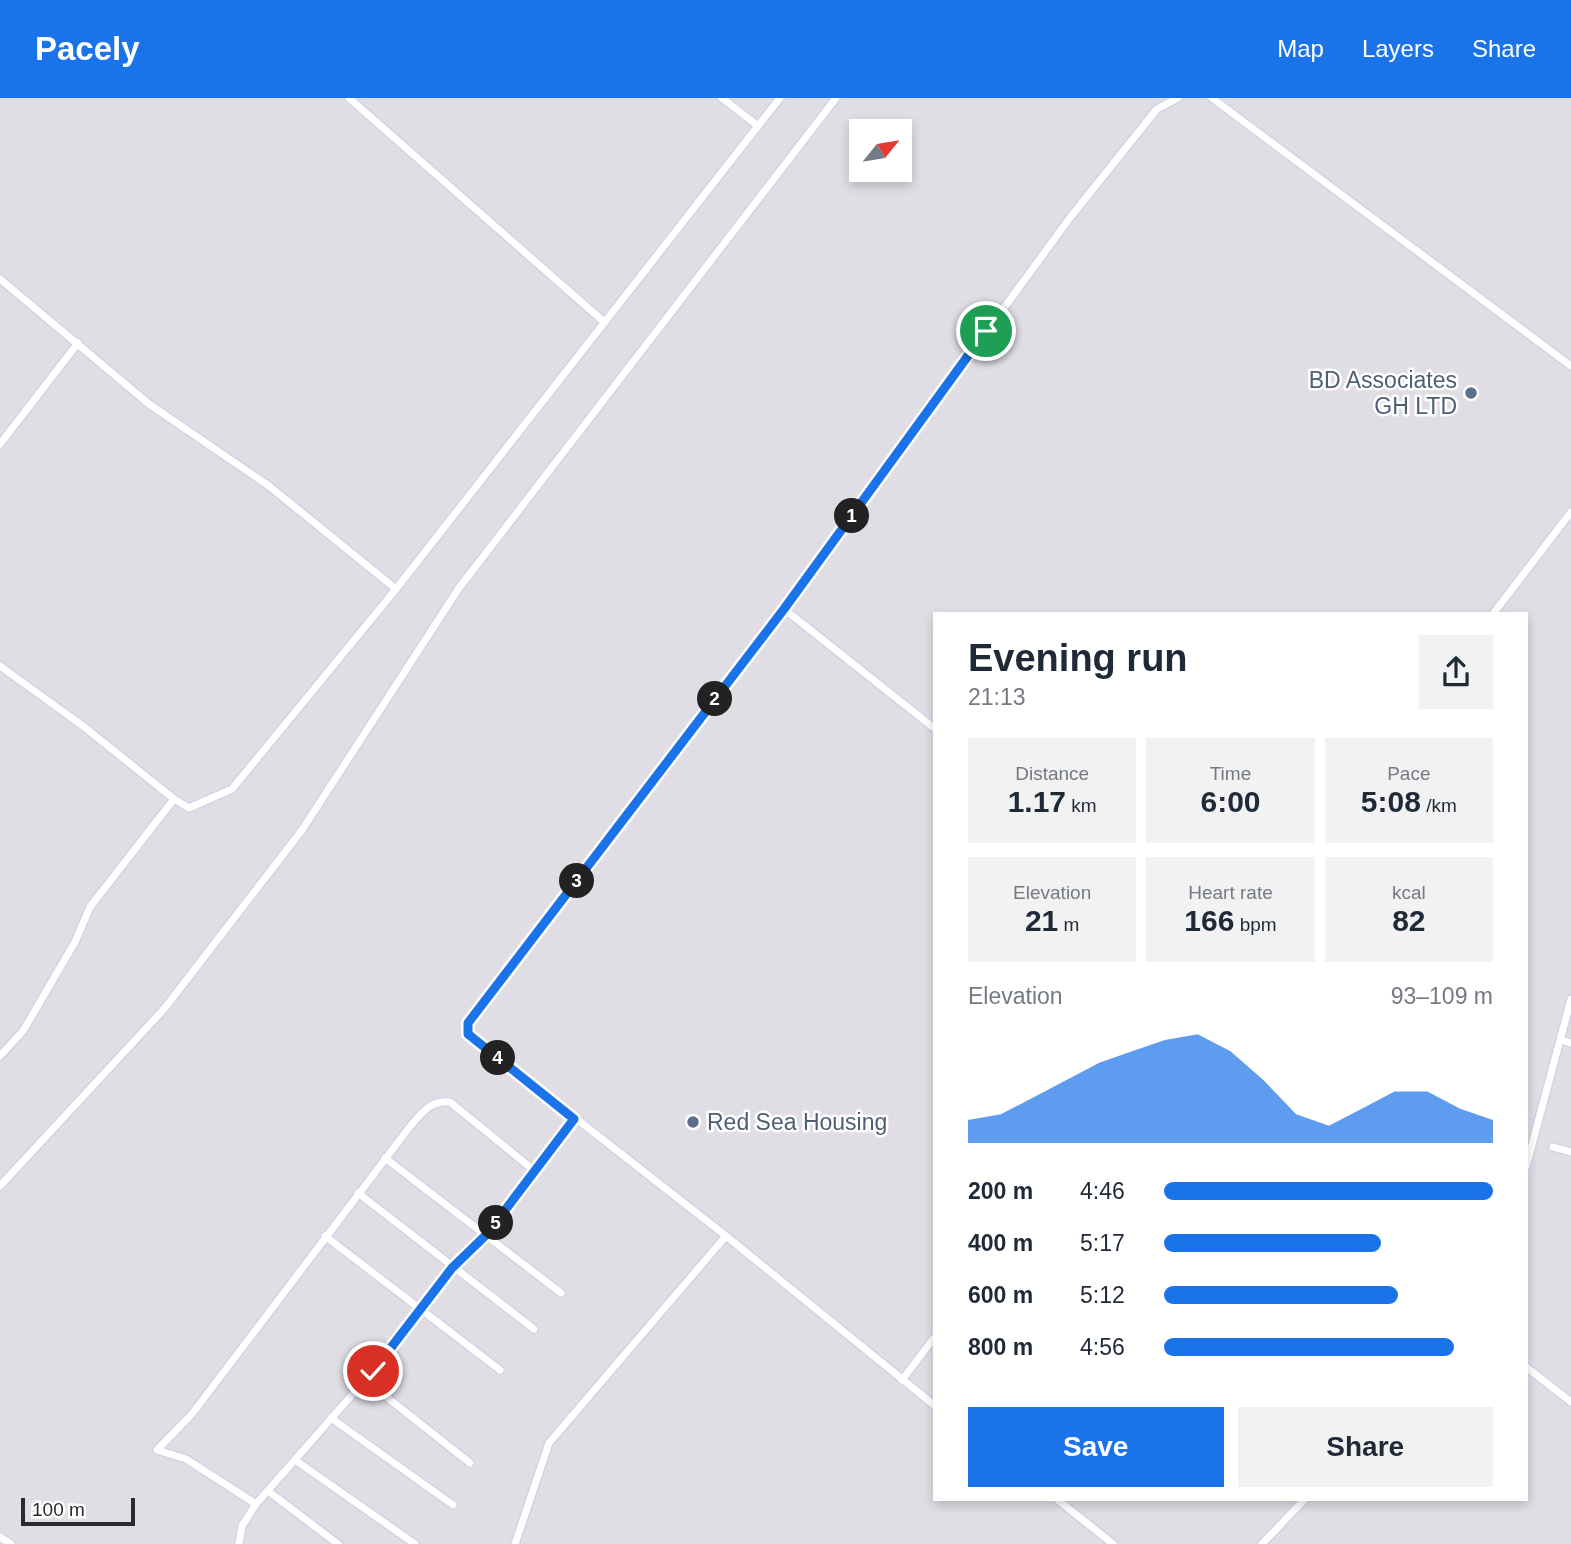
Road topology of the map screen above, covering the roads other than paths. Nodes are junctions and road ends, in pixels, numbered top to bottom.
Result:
1 (349, 98) edge
2 (722, 98) edge
3 (780, 98) edge
4 (836, 98) edge
5 (1178, 98) edge
6 (1212, 98) edge
7 (758, 126) junction
8 (0, 279) edge
9 (603, 321) junction
10 (78, 343) junction
11 (1571, 366) edge
12 (0, 444) edge
13 (1571, 512) edge
14 (396, 589) junction
15 (784, 609) junction
16 (1495, 612) edge
17 (0, 666) edge
18 (933, 727) edge
19 (174, 799) junction
20 (1571, 999) edge
21 (1561, 1040) junction
22 (1571, 1043) edge
23 (0, 1056) edge
24 (574, 1119) junction
25 (1553, 1147) dead end
26 (1571, 1152) edge
27 (385, 1158) junction
28 (1528, 1160) edge
29 (536, 1171) junction
30 (0, 1186) edge
31 (358, 1193) junction
32 (487, 1234) junction
33 (325, 1236) junction
34 (726, 1236) junction
35 (452, 1268) junction
36 (561, 1293) dead end
37 (420, 1308) junction
38 (534, 1329) dead end
39 (933, 1339) edge
40 (1528, 1369) edge
41 (500, 1370) dead end
42 (365, 1380) junction
43 (902, 1380) junction
44 (1571, 1402) edge
45 (933, 1404) edge
46 (331, 1418) junction
47 (295, 1460) junction
48 (470, 1463) dead end
49 (268, 1491) junction
50 (1059, 1501) edge
51 (1303, 1501) edge
52 (256, 1504) junction
53 (453, 1505) dead end
54 (0, 1537) edge
55 (10, 1544) edge
56 (239, 1544) edge
57 (338, 1544) edge
58 (415, 1544) edge
59 (515, 1544) edge
60 (1113, 1544) edge
61 (1262, 1544) edge

1 - 9 street
2 - 7 street
3 - 7 street
4 - 30 street
5 - 15 street
6 - 11 street
7 - 9 street
8 - 10 street
9 - 14 street
10 - 12 street
10 - 14 street
13 - 16 street
14 - 19 street
15 - 18 street
15 - 24 street
17 - 19 street
19 - 23 street
20 - 21 street
21 - 22 street
21 - 28 street
24 - 29 street
24 - 34 street
25 - 26 street
27 - 29 street
27 - 31 street
27 - 32 street
29 - 32 street
31 - 33 street
31 - 35 street
32 - 35 street
32 - 36 street
33 - 37 street
33 - 52 street
34 - 43 street
34 - 59 street
35 - 37 street
35 - 38 street
37 - 41 street
37 - 42 street
39 - 43 street
40 - 44 street
42 - 46 street
42 - 48 street
43 - 45 street
46 - 47 street
46 - 53 street
47 - 49 street
47 - 58 street
49 - 52 street
49 - 57 street
50 - 60 street
51 - 61 street
52 - 56 street
54 - 55 street

